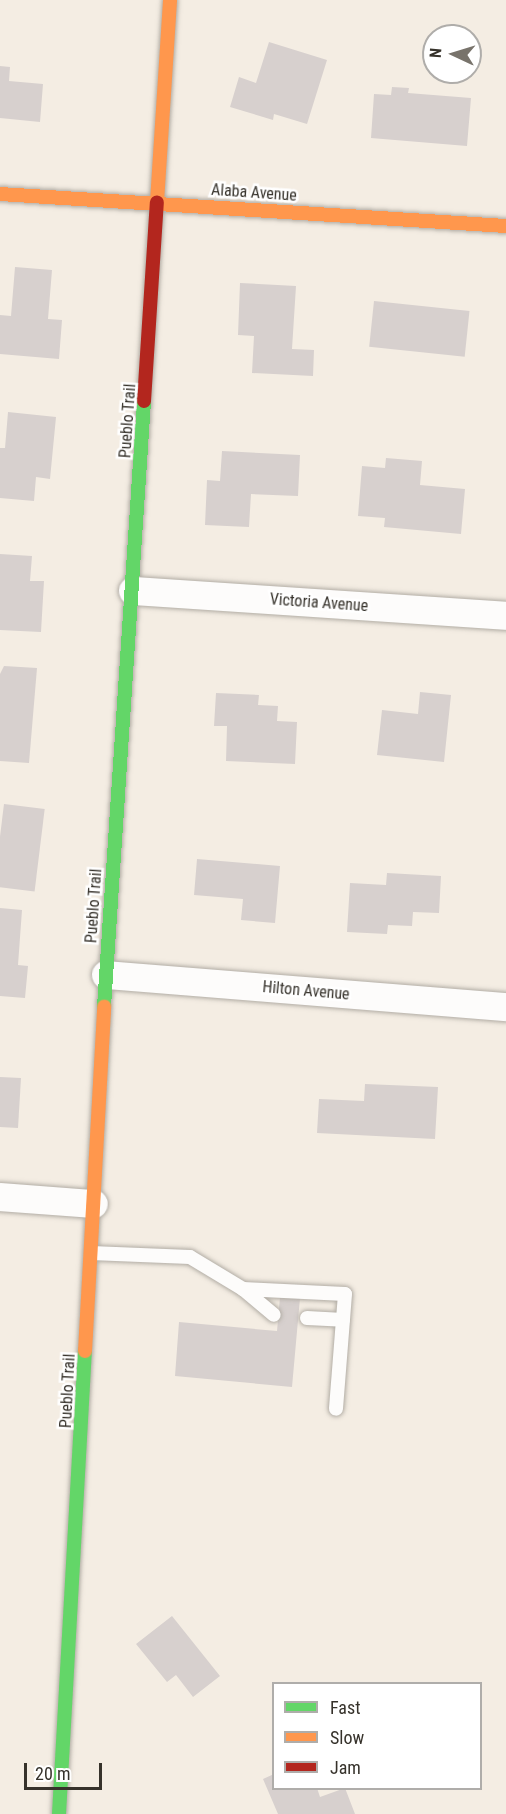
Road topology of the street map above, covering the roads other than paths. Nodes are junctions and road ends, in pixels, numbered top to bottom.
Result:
1 (170, 0) edge
2 (0, 194) edge
3 (160, 203) junction
4 (506, 226) edge
5 (133, 591) junction
6 (506, 616) edge
7 (106, 975) junction
8 (506, 1007) edge
9 (0, 1197) edge
10 (94, 1204) junction
11 (91, 1253) junction
12 (243, 1289) junction
13 (274, 1316) dead end
14 (307, 1318) dead end
15 (343, 1320) junction
16 (336, 1409) dead end
17 (59, 1814) edge

1 - 3 street, Pueblo Trail
2 - 3 street, Alaba Avenue
3 - 4 street, Alaba Avenue
3 - 5 street, Pueblo Trail
5 - 6 street, Victoria Avenue
5 - 7 street, Pueblo Trail
7 - 8 street, Hilton Avenue
7 - 10 street, Pueblo Trail
9 - 10 street
10 - 11 street, Pueblo Trail
11 - 12 lane
11 - 17 street, Pueblo Trail
12 - 13 lane
12 - 15 lane
14 - 15 lane
15 - 16 lane

